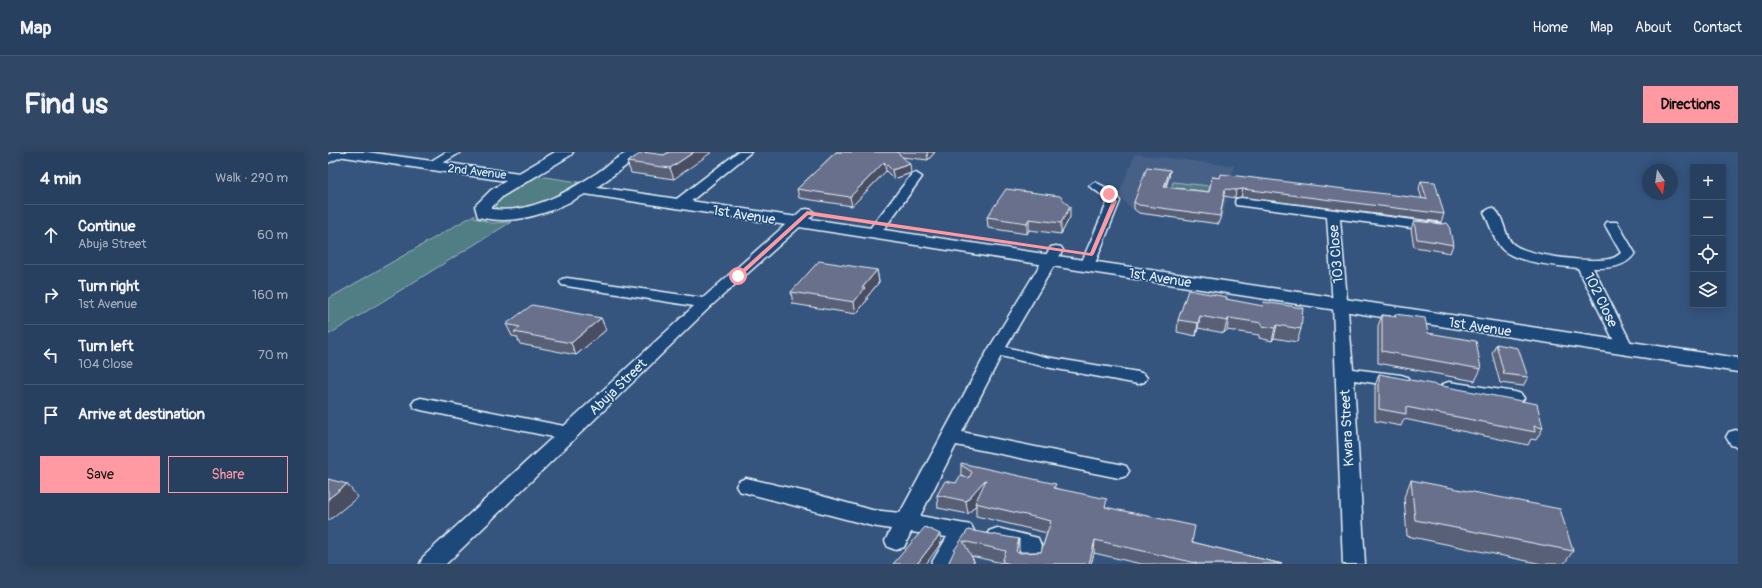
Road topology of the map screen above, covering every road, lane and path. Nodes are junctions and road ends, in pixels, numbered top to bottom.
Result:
1 (342, 152) edge
2 (566, 152) edge
3 (638, 152) edge
4 (745, 152) edge
5 (452, 153) edge
6 (328, 159) edge
7 (431, 159) edge
8 (539, 167) junction
9 (521, 178) junction
10 (916, 178) dead end
11 (589, 184) junction
12 (1094, 186) dead end
13 (686, 200) junction
14 (1241, 202) dead end
15 (1491, 212) dead end
16 (1333, 215) junction
17 (802, 218) junction
18 (1612, 224) dead end
19 (1438, 227) edge
20 (877, 228) junction
21 (1053, 255) junction
22 (1089, 260) junction
23 (1584, 264) junction
24 (567, 282) dead end
25 (1340, 299) junction
26 (706, 302) junction
27 (1622, 342) junction
28 (996, 350) junction
29 (1738, 353) edge
30 (1738, 365) edge
31 (1344, 373) junction
32 (1138, 378) dead end
33 (1515, 398) edge
34 (421, 404) dead end
35 (570, 434) junction
36 (951, 437) junction
37 (1119, 471) dead end
38 (746, 486) dead end
39 (963, 531) junction
40 (900, 533) junction
41 (430, 564) edge
42 (942, 564) edge
43 (1029, 564) edge
44 (1354, 564) edge

1 - 6 street
1 - 7 street, 2nd Avenue
2 - 8 street
3 - 11 street
4 - 13 street
5 - 7 street, 2nd Avenue
5 - 8 street, 2nd Avenue
7 - 9 street, 2nd Avenue
8 - 9 street
9 - 11 street
10 - 20 street
11 - 13 street, 1st Avenue
12 - 22 street
13 - 17 street, 1st Avenue
14 - 16 street
15 - 23 street
16 - 19 street
16 - 25 street, 103 Close
17 - 20 street, 1st Avenue
17 - 26 street, Abuja Street
18 - 23 street
20 - 21 street, 1st Avenue
21 - 22 street, 1st Avenue
21 - 28 street
22 - 25 street, 1st Avenue
23 - 27 street, 102 Close
24 - 26 street
25 - 27 street, 1st Avenue
25 - 31 street, Kwara Street
26 - 35 street, Abuja Street
27 - 29 street, 1st Avenue
27 - 30 street, 1st Avenue
28 - 32 street
28 - 36 street
31 - 33 street
31 - 44 street, Kwara Street
34 - 35 street
35 - 41 street, Abuja Street
36 - 37 street
36 - 40 street
38 - 40 street
39 - 40 street
39 - 42 street
39 - 43 street

